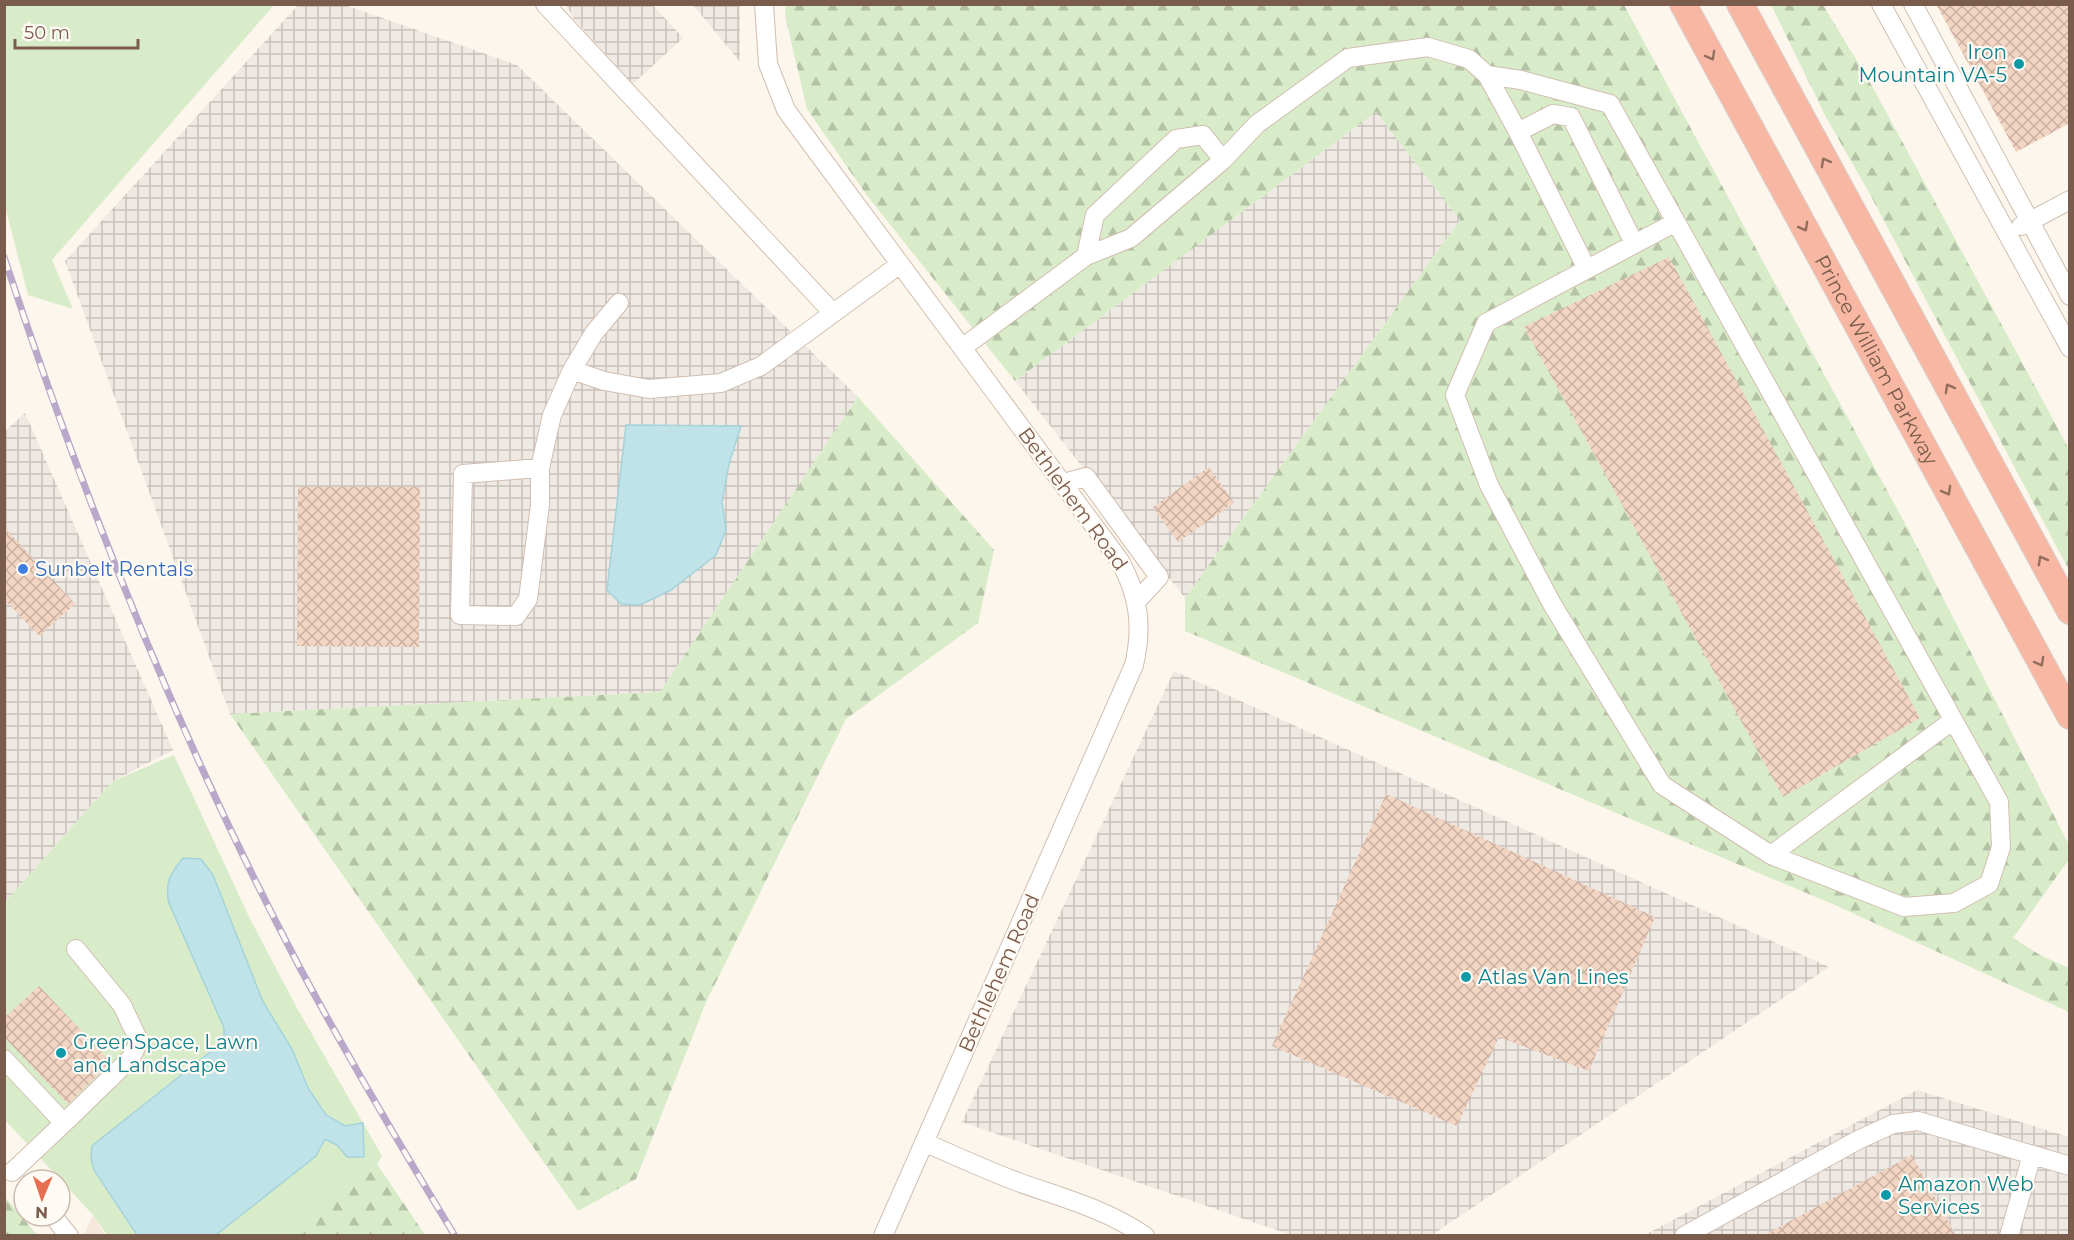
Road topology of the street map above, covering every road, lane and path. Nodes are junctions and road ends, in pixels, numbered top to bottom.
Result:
1 (544, 4) edge
2 (764, 4) edge
3 (1683, 4) edge
4 (1740, 4) edge
5 (1881, 4) edge
6 (1913, 4) edge
7 (1487, 75) junction
8 (1518, 132) junction
9 (1223, 160) junction
10 (2070, 200) edge
11 (2030, 220) junction
12 (1676, 222) junction
13 (2007, 233) junction
14 (1634, 243) junction
15 (1086, 256) junction
16 (899, 265) junction
17 (1587, 269) junction
18 (2070, 296) edge
19 (619, 303) dead end
20 (833, 313) junction
21 (962, 348) junction
22 (2070, 348) edge
23 (572, 370) junction
24 (540, 468) junction
25 (1064, 483) junction
26 (1137, 601) junction
27 (2070, 611) edge
28 (2070, 716) edge
29 (1952, 721) junction
30 (1771, 855) junction
31 (76, 949) dead end
32 (4, 1059) edge
33 (64, 1123) junction
34 (924, 1142) junction
35 (2032, 1155) junction
36 (2070, 1167) edge
37 (19, 1168) edge
38 (883, 1236) edge
39 (1145, 1236) edge
40 (1683, 1236) edge
41 (2008, 1236) edge

1 - 20 street
2 - 16 street, Bethlehem Road
3 -> 28 highway, Prince William Parkway
27 -> 4 highway
5 - 13 street
6 - 11 street
7 - 8 street
7 - 9 street
7 - 12 street
8 - 14 street
8 - 17 street
9 - 15 street
9 - 15 street
10 - 11 street
11 - 13 street
11 - 18 street
12 - 14 street
12 - 29 street
13 - 22 street
14 - 17 street
15 - 21 street
16 - 20 street
16 - 21 street, Bethlehem Road
17 - 30 street
19 - 23 street
20 - 23 street
21 - 25 street, Bethlehem Road
23 - 24 street
24 - 24 street
25 - 26 street, Bethlehem Road
25 - 26 street
26 - 34 street, Bethlehem Road
29 - 30 street
29 - 30 street
31 - 33 street
32 - 33 street
33 - 37 street
34 - 38 street, Bethlehem Road
34 - 39 street
35 - 36 street
35 - 40 street
35 - 41 street

